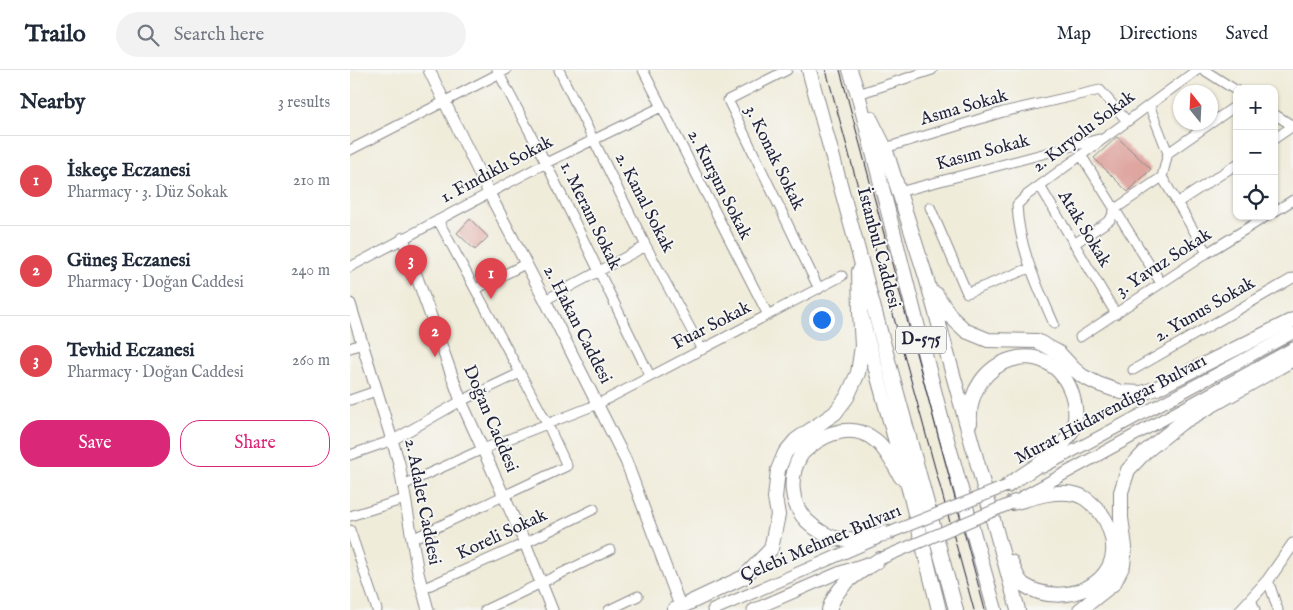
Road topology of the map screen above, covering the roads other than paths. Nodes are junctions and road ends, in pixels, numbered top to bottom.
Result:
1 (429, 70) edge
2 (559, 70) edge
3 (643, 70) edge
4 (786, 70) edge
5 (809, 70) edge
6 (850, 70) edge
7 (932, 70) edge
8 (1196, 70) edge
9 (1204, 70) edge
10 (501, 71) edge
11 (1233, 88) edge
12 (858, 94) junction
13 (444, 102) junction
14 (1149, 104) junction
15 (661, 107) junction
16 (1233, 108) edge
17 (1278, 117) edge
18 (1127, 121) junction
19 (1293, 126) edge
20 (1278, 136) edge
21 (1104, 138) junction
22 (593, 139) junction
23 (885, 148) junction
24 (350, 150) edge
25 (1168, 153) junction
26 (1081, 155) junction
27 (546, 163) junction
28 (1233, 167) edge
29 (1162, 177) junction
30 (1040, 186) junction
31 (899, 192) junction
32 (489, 193) junction
33 (1293, 200) edge
34 (1177, 203) junction
35 (930, 207) dead end
36 (1115, 209) junction
37 (1278, 209) edge
38 (438, 220) junction
39 (1261, 220) edge
40 (403, 238) junction
41 (1074, 244) junction
42 (646, 246) junction
43 (859, 251) junction
44 (1207, 253) junction
45 (525, 264) junction
46 (350, 267) edge
47 (1030, 268) junction
48 (598, 270) junction
49 (842, 276) dead end
50 (926, 277) junction
51 (1293, 278) edge
52 (1161, 283) junction
53 (476, 289) junction
54 (819, 289) junction
55 (545, 300) junction
56 (350, 304) edge
57 (860, 312) junction
58 (1116, 314) junction
59 (768, 316) junction
60 (1293, 320) edge
61 (1054, 324) dead end
62 (350, 330) edge
63 (1293, 333) edge
64 (1080, 337) dead end
65 (356, 346) edge
66 (1293, 348) edge
67 (702, 350) junction
68 (1293, 359) edge
69 (1133, 370) dead end
70 (520, 373) junction
71 (650, 376) junction
72 (376, 391) junction
73 (350, 400) edge
74 (462, 401) junction
75 (598, 404) junction
76 (547, 423) junction
77 (393, 440) junction
78 (972, 441) junction
79 (483, 449) junction
80 (350, 455) edge
81 (403, 485) junction
82 (1007, 486) junction
83 (910, 492) junction
84 (504, 496) junction
85 (405, 499) junction
86 (1012, 503) junction
87 (594, 509) dead end
88 (943, 512) joint
89 (350, 516) edge
90 (949, 529) joint
91 (350, 530) edge
92 (889, 534) junction
93 (412, 539) junction
94 (1000, 542) junction
95 (525, 543) junction
96 (1293, 544) edge
97 (610, 550) dead end
98 (880, 559) junction
99 (1268, 580) junction
100 (541, 584) junction
101 (422, 590) junction
102 (638, 596) dead end
103 (1253, 604) edge
104 (677, 606) edge
105 (937, 606) edge
106 (377, 610) edge
107 (428, 610) edge
108 (485, 610) edge
109 (552, 610) edge
110 (609, 610) edge
111 (713, 610) edge
112 (753, 610) edge
113 (829, 610) edge
114 (956, 610) edge
115 (995, 610) edge
116 (1018, 610) edge
117 (1080, 610) edge
118 (1241, 610) edge
119 (1278, 610) edge

1 - 13 main road, 2. Hakan Caddesi
2 - 22 street, 2. Kanal Sokak
3 - 15 street, 2. Kurşun Sokak
4 - 54 street, 3. Konak Sokak
5 - 43 highway, İstanbul Caddesi
6 - 12 highway, İstanbul Caddesi / D-575
7 - 12 street
8 - 14 street, 2. Kıryolu Sokak
9 - 11 street
10 - 13 street
10 - 27 street, 1. Meram Sokak
12 - 23 highway
12 - 115 highway, İstanbul Caddesi / D-575
13 - 24 street
13 - 32 main road, 2. Hakan Caddesi
14 - 18 street, 2. Kıryolu Sokak
14 - 25 street
15 - 22 street, 1. Fındıklı Sokak
15 - 59 street, 2. Kurşun Sokak
16 - 25 street
17 - 19 street
18 - 21 street, 2. Kıryolu Sokak
18 - 23 street, Asma Sokak
19 - 20 street
21 - 26 street, 2. Kıryolu Sokak
21 - 31 street, Kasım Sokak
22 - 27 street, 1. Fındıklı Sokak
22 - 42 street, 2. Kanal Sokak
23 - 31 highway
25 - 29 street
26 - 30 street, 2. Kıryolu Sokak
26 - 36 street
27 - 32 street, 1. Fındıklı Sokak
27 - 48 street, 1. Meram Sokak
28 - 34 street
29 - 34 street
29 - 36 street
30 - 41 street, Atak Sokak
30 - 47 street, 2. Kıryolu Sokak
31 - 50 highway
32 - 38 street, 1. Fındıklı Sokak
32 - 45 main road, 2. Hakan Caddesi
33 - 37 street
34 - 44 street
35 - 47 street
36 - 41 street
36 - 52 street
38 - 40 street, 1. Fındıklı Sokak
38 - 53 street
39 - 44 street, 3. Yavuz Sokak
40 - 46 street, 1. Fındıklı Sokak
40 - 74 main road, Doğan Caddesi
41 - 58 street, Atak Sokak
42 - 48 street
42 - 67 street, 2. Kanal Sokak
43 - 57 highway
43 - 114 highway, İstanbul Caddesi
44 - 52 street, 3. Yavuz Sokak
45 - 53 street
45 - 55 main road, 2. Hakan Caddesi
47 - 61 street
48 - 55 street
48 - 71 street, 1. Meram Sokak
49 - 54 street, Fuar Sokak
50 - 60 highway
50 - 78 highway
51 - 69 street, 2. Yunus Sokak
52 - 58 street, 3. Yavuz Sokak
53 - 70 street
54 - 59 street, Fuar Sokak
55 - 75 main road, 2. Hakan Caddesi
56 - 65 main road, 2. Adalet Caddesi
57 - 83 highway
57 - 104 highway
58 - 64 street, 3. Yavuz Sokak
59 - 67 street, Fuar Sokak
62 - 65 main road, 2. Adalet Caddesi
63 - 82 main road, Murat Hüdavendigar Bulvarı
65 - 72 main road, 2. Adalet Caddesi
66 - 86 main road, Murat Hüdavendigar Bulvarı
67 - 71 street, Fuar Sokak
68 - 117 highway
70 - 74 street
70 - 76 street
71 - 75 street, Fuar Sokak
72 - 73 street
72 - 77 main road, 2. Adalet Caddesi
74 - 77 street
74 - 79 main road, Doğan Caddesi
75 - 76 street, Fuar Sokak
75 - 104 main road, 2. Hakan Caddesi
76 - 79 street, Fuar Sokak
76 - 84 street
77 - 80 street
77 - 81 main road, 2. Adalet Caddesi
78 - 82 highway
78 - 94 highway
79 - 81 street, Fuar Sokak
79 - 84 main road, Doğan Caddesi
81 - 85 main road, 2. Adalet Caddesi
82 - 88 main road, Murat Hüdavendigar Bulvarı, bridge
83 - 92 highway
83 - 105 highway
84 - 93 street
84 - 95 main road, Doğan Caddesi
85 - 89 street
85 - 93 main road, 2. Adalet Caddesi
86 - 90 main road, Murat Hüdavendigar Bulvarı, bridge
86 - 94 highway
87 - 95 street, Koreli Sokak
88 - 92 main road, Çelebi Mehmet Bulvarı, bridge
90 - 98 main road, Çelebi Mehmet Bulvarı, bridge
91 - 106 street
92 - 111 main road, Çelebi Mehmet Bulvarı
93 - 101 main road, 2. Adalet Caddesi
94 - 116 highway
95 - 100 main road, Doğan Caddesi
95 - 101 street, Koreli Sokak
96 - 99 main road
97 - 100 street
98 - 112 main road, Çelebi Mehmet Bulvarı
98 - 113 highway
99 - 103 main road
99 - 119 street
100 - 108 street
100 - 109 main road, Doğan Caddesi
101 - 107 main road, 2. Adalet Caddesi
102 - 110 street
103 - 118 main road

